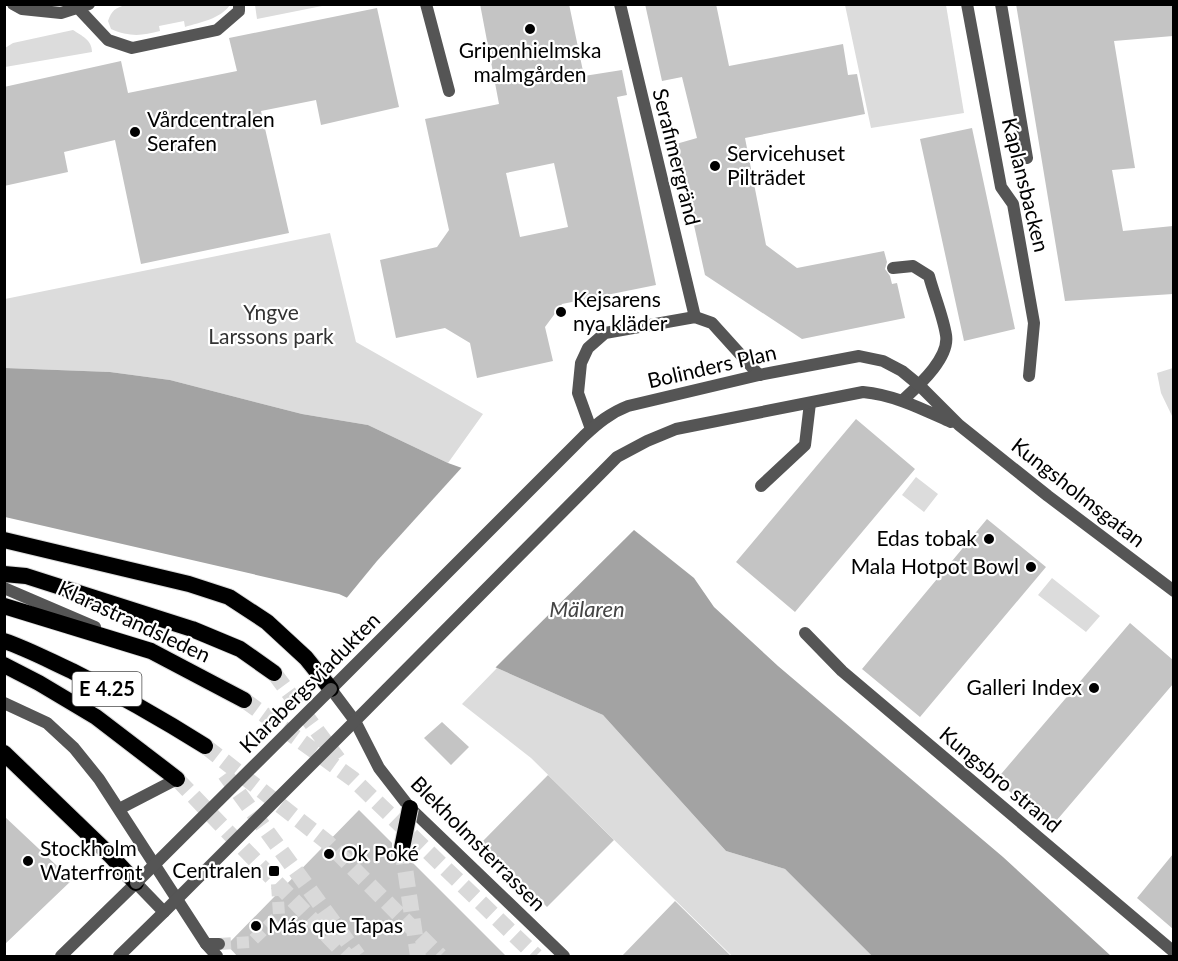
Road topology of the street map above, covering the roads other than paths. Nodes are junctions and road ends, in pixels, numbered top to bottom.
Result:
1 (13, 4) edge
2 (239, 4) edge
3 (426, 4) edge
4 (620, 4) edge
5 (967, 4) edge
6 (1001, 4) edge
7 (84, 6) edge
8 (449, 91) dead end
9 (1027, 158) dead end
10 (893, 268) dead end
11 (695, 317) junction
12 (859, 356) joint
13 (759, 375) junction
14 (1029, 376) dead end
15 (919, 385) junction
16 (903, 400) junction
17 (810, 403) junction
18 (959, 425) junction
19 (588, 433) junction
20 (761, 486) dead end
21 (4, 540) edge
22 (4, 574) edge
23 (4, 588) edge
24 (1173, 591) edge
25 (4, 606) edge
26 (805, 633) dead end
27 (4, 641) edge
28 (151, 651) junction
29 (4, 665) edge
30 (274, 673) tunnel mouth
31 (332, 689) junction
32 (244, 700) tunnel mouth
33 (4, 703) edge
34 (355, 721) junction
35 (205, 746) tunnel mouth
36 (4, 753) edge
37 (177, 779) joint
38 (411, 808) junction
39 (119, 809) junction
40 (402, 848) tunnel mouth
41 (136, 883) junction
42 (164, 912) junction
43 (218, 950) edge
44 (1173, 952) edge
45 (61, 957) edge
46 (119, 957) edge
47 (564, 957) edge

1 - 7 street
2 - 7 street
3 - 8 street
4 - 11 street, Serafimergränd
5 - 14 street, Kaplansbacken
6 - 9 street, Kaplansbacken
10 - 15 street
11 - 13 street
11 - 19 street
12 - 13 street, Bolinders Plan
12 - 15 street, Kungsholmsgatan
13 - 19 street, Bolinders Plan
15 - 16 street
15 - 18 street, Kungsholmsgatan
16 - 17 street, Kungsholmsgatan
16 - 18 street, Kungsholmsgatan
17 - 20 street
17 - 34 street
18 - 24 street, Kungsholmsgatan
19 - 31 street, Klarabergsviadukten
21 - 31 highway
22 - 30 highway
23 - 28 street, Klarastrandsleden
25 - 28 highway, E 4.25
26 - 44 street, Kungsbro strand
27 - 35 highway, E 4.25
28 - 32 highway, Klarastrandsleden / E 4.25
29 - 37 highway
31 - 34 street, Blekholmsterrassen
31 - 41 street, Klarabergsviadukten, bridge
33 - 39 street
34 - 38 street, Blekholmsterrassen
34 - 42 street, bridge
36 - 41 highway
37 - 39 street
38 - 40 highway, bridge
38 - 47 street, Blekholmsterrassen
39 - 43 street
41 - 42 street
41 - 45 street, Klarabergsviadukten
42 - 46 street

